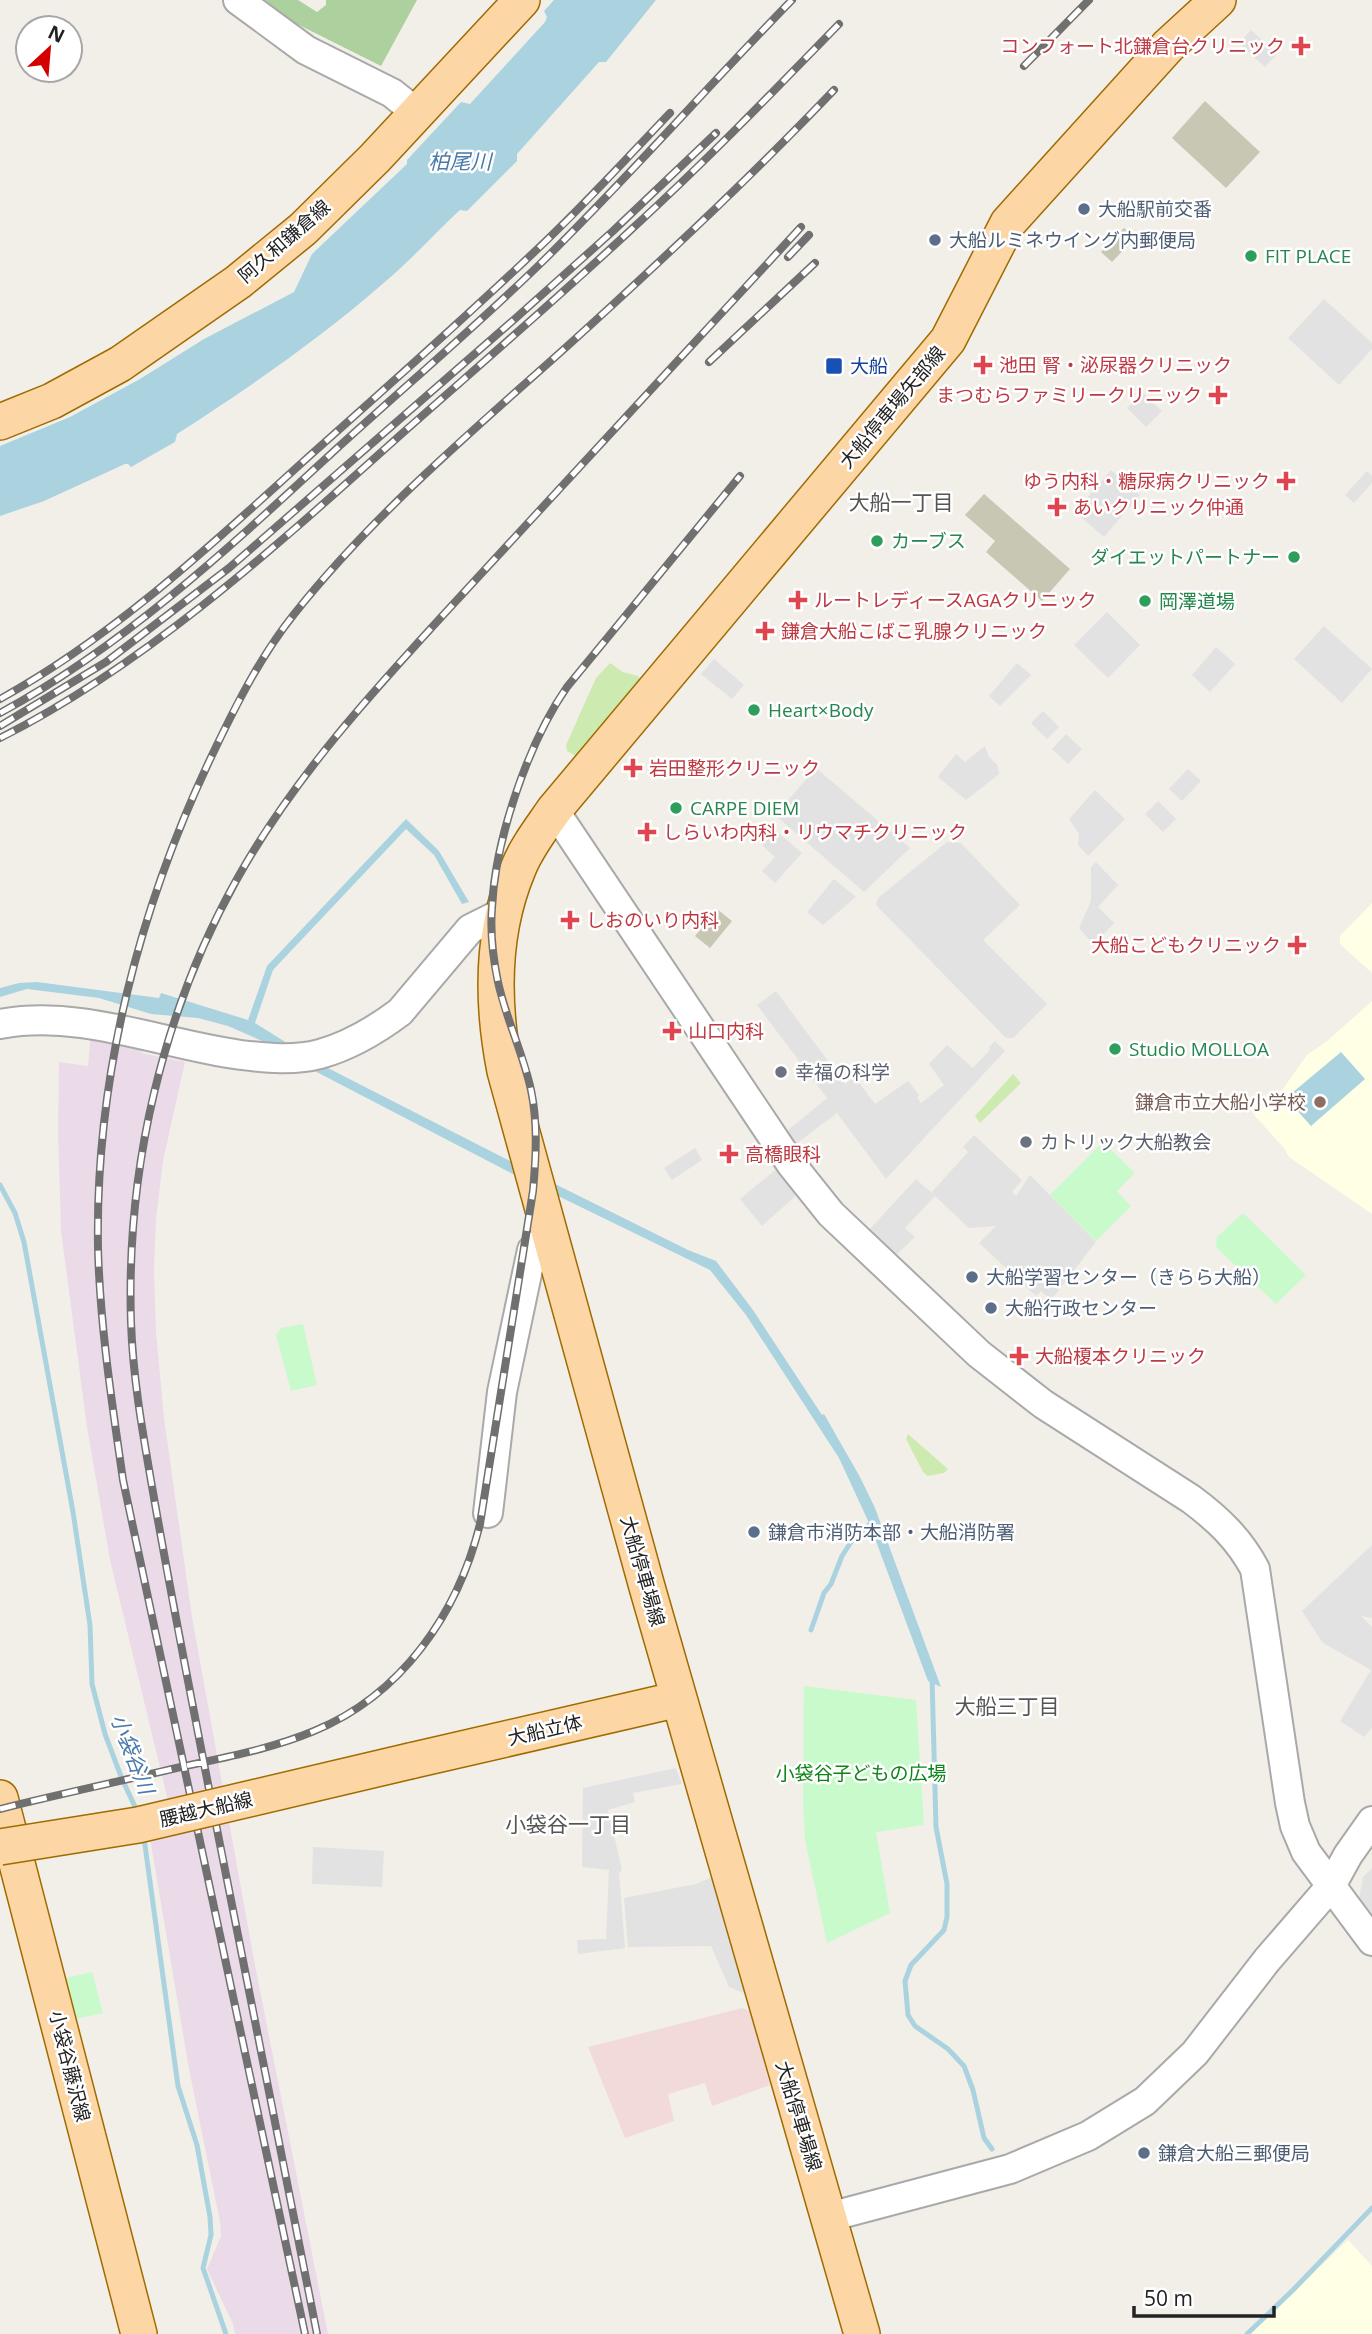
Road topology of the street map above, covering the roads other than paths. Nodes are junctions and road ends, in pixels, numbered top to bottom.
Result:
1 (238, 0) edge
2 (522, 0) edge
3 (1218, 0) edge
4 (417, 113) junction
5 (0, 422) edge
6 (554, 810) junction
7 (504, 912) junction
8 (0, 1024) edge
9 (551, 1233) junction
10 (488, 1513) dead end
11 (679, 1699) junction
12 (411, 1761) joint
13 (0, 1798) edge
14 (1372, 1821) edge
15 (0, 1847) edge
16 (1331, 1886) junction
17 (1372, 1941) edge
18 (829, 2217) junction
19 (139, 2334) edge
20 (862, 2334) edge

1 - 4 street
2 - 4 main road, 阿久和鎌倉線
3 - 6 main road, 大船停車場矢部線
4 - 5 main road, 阿久和鎌倉線
6 - 7 main road, 大船停車場線
6 - 16 street
7 - 8 street
7 - 9 main road, 大船停車場線
9 - 10 street
9 - 11 main road, 大船停車場線
11 - 12 main road, 大船立体
11 - 18 main road, 大船停車場線
12 - 15 main road, 腰越大船線, bridge
13 - 19 main road, 小袋谷藤沢線
14 - 16 street
16 - 17 street
16 - 18 street
18 - 20 main road, 大船停車場線

